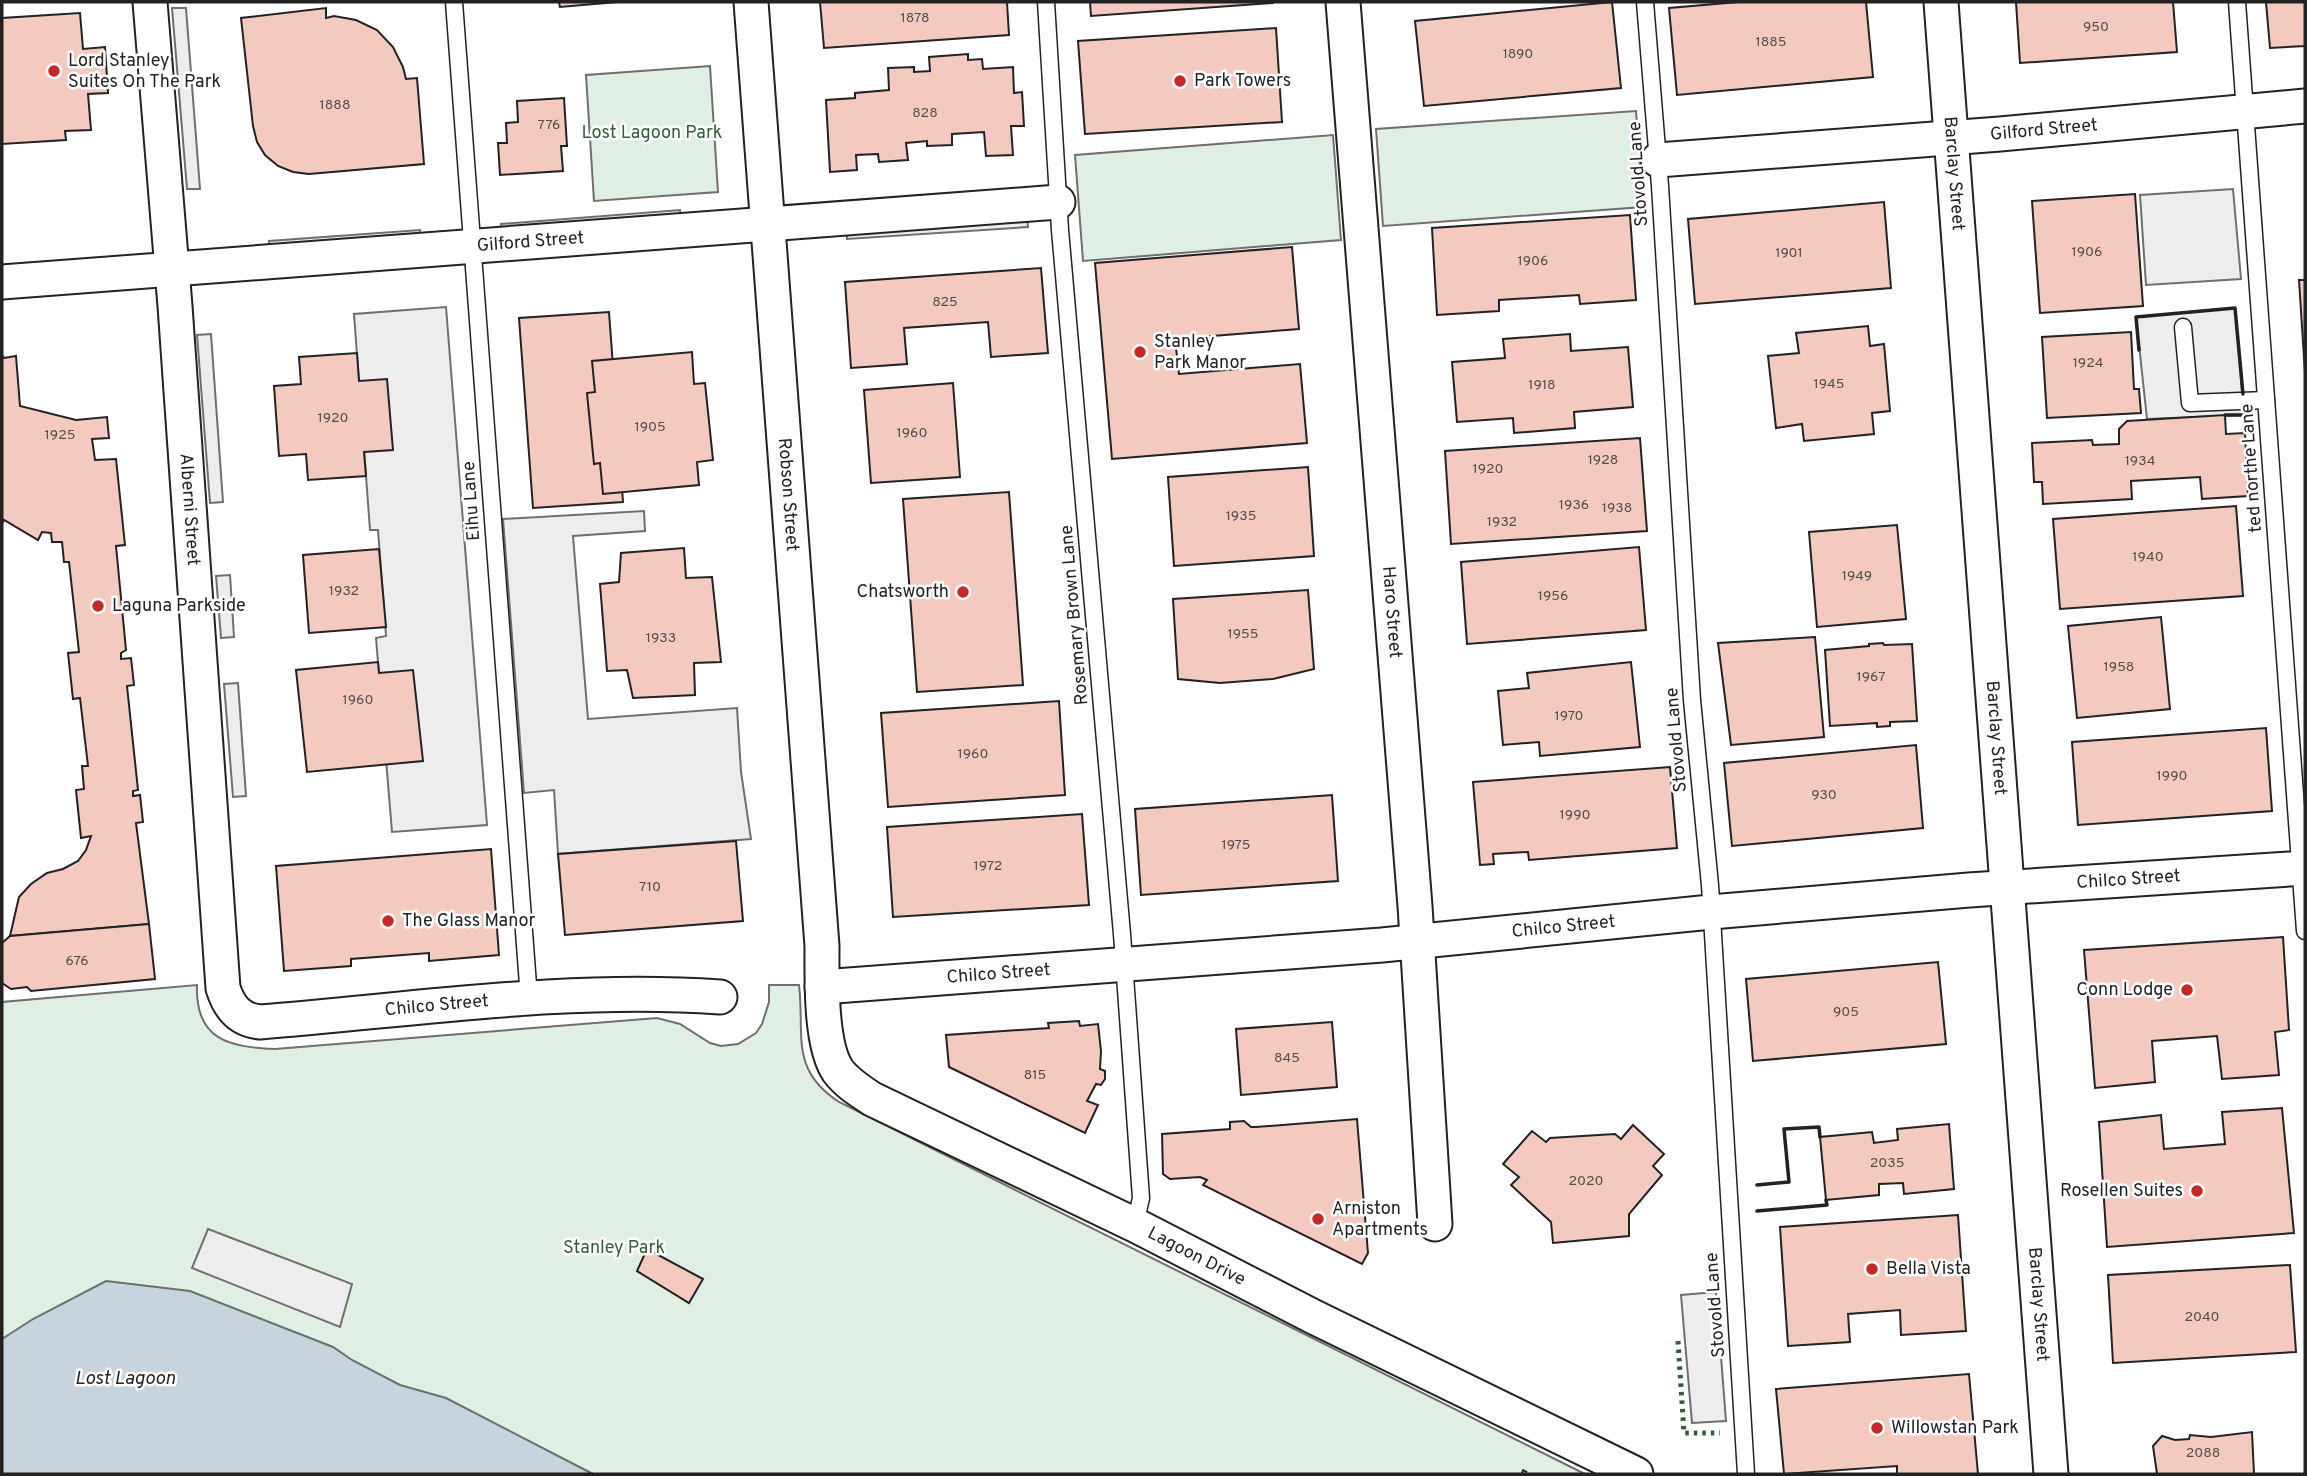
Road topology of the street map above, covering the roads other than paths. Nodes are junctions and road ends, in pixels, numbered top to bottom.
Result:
1 (150, 2) edge
2 (454, 2) edge
3 (751, 2) edge
4 (1046, 2) edge
5 (1343, 2) edge
6 (1645, 2) edge
7 (1941, 2) edge
8 (2237, 2) edge
9 (2305, 106) edge
10 (2246, 110) junction
11 (1951, 137) junction
12 (1658, 160) junction
13 (1058, 202) junction
14 (767, 224) junction
15 (473, 248) junction
16 (171, 269) junction
17 (2, 282) edge
18 (2183, 327) dead end
19 (2266, 400) junction
20 (2303, 868) edge
21 (2007, 887) junction
22 (1711, 912) junction
23 (2305, 932) edge
24 (1417, 941) junction
25 (1124, 963) junction
26 (822, 987) junction
27 (720, 997) dead end
28 (529, 998) junction
29 (238, 1015) joint
30 (1436, 1224) dead end
31 (1135, 1225) junction
32 (1636, 1474) edge
33 (1746, 1474) edge
34 (2051, 1474) edge

1 - 16 street, Alberni Street
2 - 15 lane, Eihu Lane
3 - 14 street, Robson Street
4 - 13 lane, Rosemary Brown Lane
5 - 24 street, Haro Street
6 - 12 lane, Stovold Lane
7 - 11 street, Barclay Street
8 - 10 lane, ted northe Lane
9 - 10 street, Gilford Street
10 - 11 street, Gilford Street
10 - 19 lane, ted northe Lane
11 - 12 street, Gilford Street
11 - 21 street, Barclay Street
12 - 22 lane, Stovold Lane
13 - 14 street, Gilford Street
13 - 25 lane, Rosemary Brown Lane
14 - 15 street, Gilford Street
14 - 26 street, Robson Street
15 - 16 street, Gilford Street
15 - 28 lane, Eihu Lane
16 - 17 street, Gilford Street
16 - 29 street, Alberni Street
18 - 19 lane
19 - 20 lane, ted northe Lane
20 - 21 street, Chilco Street
20 - 23 lane, ted northe Lane
21 - 22 street, Chilco Street
21 - 34 street, Barclay Street
22 - 24 street, Chilco Street
22 - 33 lane, Stovold Lane
24 - 25 street, Chilco Street
24 - 30 street, Haro Street
25 - 26 street, Chilco Street
25 - 31 lane, Rosemary Brown Lane
26 - 31 street, Lagoon Drive
27 - 28 street, Chilco Street
28 - 29 street, Chilco Street
31 - 32 street, Lagoon Drive

